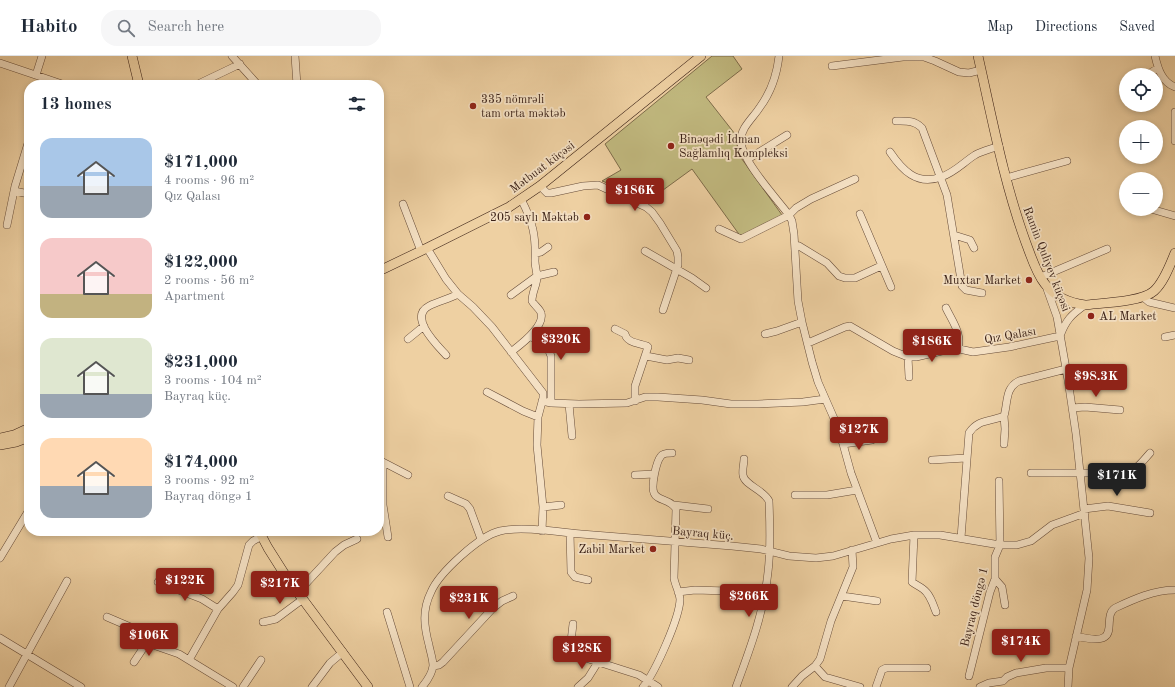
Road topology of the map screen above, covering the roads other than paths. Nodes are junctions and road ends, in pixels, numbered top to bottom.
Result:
1 (42, 56) edge
2 (132, 56) edge
3 (232, 56) edge
4 (295, 56) edge
5 (701, 56) edge
6 (779, 56) edge
7 (978, 56) edge
8 (1155, 56) edge
9 (0, 63) edge
10 (240, 64) junction
11 (832, 66) dead end
12 (1158, 68) edge
13 (981, 70) junction
14 (36, 75) junction
15 (1163, 79) edge
16 (44, 80) edge
17 (138, 80) edge
18 (206, 80) edge
19 (254, 80) edge
20 (297, 80) edge
21 (1175, 87) edge
22 (1175, 112) edge
23 (896, 122) dead end
24 (787, 135) dead end
25 (1175, 141) edge
26 (999, 146) junction
27 (890, 152) dead end
28 (24, 157) edge
29 (748, 159) junction
30 (1067, 161) dead end
31 (942, 177) junction
32 (1006, 178) junction
33 (855, 179) dead end
34 (540, 186) junction
35 (14, 191) junction
36 (24, 193) edge
37 (521, 199) junction
38 (403, 204) dead end
39 (1163, 212) edge
40 (860, 214) dead end
41 (789, 215) junction
42 (1175, 216) edge
43 (7, 225) dead end
44 (719, 229) dead end
45 (954, 235) junction
46 (795, 245) junction
47 (548, 248) dead end
48 (974, 248) dead end
49 (1107, 249) dead end
50 (424, 250) junction
51 (645, 251) dead end
52 (536, 252) junction
53 (1175, 253) edge
54 (881, 266) junction
55 (384, 269) edge
56 (677, 269) junction
57 (554, 272) dead end
58 (537, 276) junction
59 (1043, 281) junction
60 (706, 288) dead end
61 (891, 288) dead end
62 (982, 293) dead end
63 (458, 294) junction
64 (511, 295) dead end
65 (1144, 297) junction
66 (1085, 305) junction
67 (946, 308) dead end
68 (1175, 308) edge
69 (663, 310) dead end
70 (802, 322) junction
71 (424, 326) junction
72 (615, 329) dead end
73 (765, 334) dead end
74 (1175, 335) edge
75 (531, 336) junction
76 (1060, 336) junction
77 (1165, 337) dead end
78 (408, 339) dead end
79 (808, 343) junction
80 (958, 348) junction
81 (511, 352) junction
82 (446, 355) dead end
83 (646, 356) junction
84 (908, 356) junction
85 (689, 360) dead end
86 (1066, 369) junction
87 (1110, 376) dead end
88 (909, 377) dead end
89 (1068, 380) junction
90 (487, 392) dead end
91 (825, 399) junction
92 (542, 401) junction
93 (634, 401) junction
94 (551, 403) junction
95 (569, 404) junction
96 (1072, 408) junction
97 (1120, 410) dead end
98 (1004, 416) junction
99 (538, 417) junction
100 (24, 430) edge
101 (572, 436) dead end
102 (0, 438) edge
103 (24, 439) edge
104 (872, 440) dead end
105 (843, 444) junction
106 (1004, 444) dead end
107 (0, 446) edge
108 (672, 453) dead end
109 (1150, 453) dead end
110 (966, 458) junction
111 (744, 459) dead end
112 (932, 460) dead end
113 (384, 463) edge
114 (1031, 473) dead end
115 (1080, 473) junction
116 (654, 474) junction
117 (408, 475) dead end
118 (635, 475) dead end
119 (999, 481) dead end
120 (857, 490) junction
121 (795, 495) dead end
122 (448, 496) dead end
123 (562, 505) dead end
124 (674, 505) junction
125 (543, 507) junction
126 (708, 509) dead end
127 (384, 511) edge
128 (1084, 511) junction
129 (1150, 513) dead end
130 (24, 518) edge
131 (542, 530) junction
132 (570, 533) junction
133 (914, 535) junction
134 (258, 536) edge
135 (261, 536) edge
136 (388, 537) dead end
137 (961, 538) junction
138 (357, 539) dead end
139 (482, 539) junction
140 (675, 542) junction
141 (877, 543) junction
142 (1000, 545) junction
143 (852, 550) junction
144 (770, 551) junction
145 (0, 558) edge
146 (995, 579) junction
147 (588, 580) dead end
148 (67, 581) dead end
149 (158, 582) dead end
150 (1175, 590) edge
151 (727, 591) dead end
152 (678, 592) junction
153 (300, 595) junction
154 (513, 596) dead end
155 (842, 596) junction
156 (877, 601) dead end
157 (1005, 605) dead end
158 (218, 609) junction
159 (387, 612) dead end
160 (936, 612) dead end
161 (107, 617) dead end
162 (263, 622) dead end
163 (573, 624) dead end
164 (1076, 636) junction
165 (0, 638) edge
166 (150, 642) junction
167 (343, 652) junction
168 (27, 654) junction
169 (189, 660) junction
170 (261, 660) dead end
171 (134, 662) dead end
172 (598, 662) junction
173 (433, 666) junction
174 (815, 666) junction
175 (927, 668) dead end
176 (1069, 668) junction
177 (969, 676) dead end
178 (649, 681) junction
179 (1004, 684) edge
180 (9, 687) edge
181 (81, 687) edge
182 (233, 687) edge
183 (243, 687) edge
184 (312, 687) edge
185 (368, 687) edge
186 (410, 687) edge
187 (422, 687) edge
188 (578, 687) edge
189 (643, 687) edge
190 (658, 687) edge
191 (736, 687) edge
192 (792, 687) edge
193 (860, 687) edge
194 (876, 687) edge
195 (980, 687) edge
196 (1068, 687) edge

1 - 14 street
2 - 17 main road
3 - 10 street
4 - 20 street
5 - 34 main road, Mətbuat küçəsi
6 - 29 street
7 - 13 main road, Ramin Quliyev küçəsi
8 - 12 street
9 - 14 street
10 - 18 street
10 - 19 street
11 - 13 street
13 - 26 main road, Ramin Quliyev küçəsi
14 - 16 street
15 - 21 street
22 - 25 street
23 - 31 street
24 - 29 street
26 - 31 street
26 - 32 main road, Ramin Quliyev küçəsi
27 - 31 street
28 - 35 street
29 - 41 street
30 - 32 street
31 - 45 street
32 - 59 main road, Ramin Quliyev küçəsi
33 - 41 street
34 - 37 main road, Mətbuat küçəsi
34 - 56 street
35 - 36 street
35 - 43 street
37 - 50 main road, Mətbuat küçəsi
37 - 52 street
38 - 50 street
39 - 42 street
40 - 54 street
41 - 44 street
41 - 46 street
45 - 48 street
45 - 62 street
46 - 54 street
46 - 70 street
47 - 52 street
49 - 59 street
50 - 55 main road, Mətbuat küçəsi
50 - 63 street
51 - 56 street
52 - 58 street
53 - 65 main road
54 - 61 street
56 - 60 street
56 - 69 street
57 - 58 street
58 - 64 street
58 - 75 street
59 - 66 main road
59 - 76 street, Ramin Quliyev küçəsi
63 - 71 street
63 - 81 street
65 - 66 main road
65 - 68 street
66 - 76 street
67 - 80 street
70 - 73 street
70 - 79 street
71 - 78 street
71 - 82 street
72 - 83 street
74 - 77 street
75 - 81 street
75 - 94 street
76 - 80 street, Qız Qalası
76 - 86 street, Ramin Quliyev küçəsi
79 - 84 street, Qız Qalası
79 - 91 street
80 - 84 street, Qız Qalası
81 - 92 street
83 - 85 street
83 - 93 street
84 - 88 street
86 - 89 street, Ramin Quliyev küçəsi
86 - 98 street
87 - 89 street
89 - 96 street, Ramin Quliyev küçəsi
90 - 99 street
91 - 93 street
91 - 105 street
92 - 94 street
92 - 99 street
93 - 95 street
94 - 95 street
95 - 101 street
96 - 97 street
96 - 115 street, Ramin Quliyev küçəsi
98 - 106 street
98 - 110 street
99 - 125 street
100 - 102 main road
103 - 107 main road
104 - 105 street
105 - 120 street
108 - 116 street
109 - 115 street
110 - 112 street
110 - 137 street
111 - 144 street
113 - 117 street
114 - 115 street
115 - 128 street, Ramin Quliyev küçəsi
116 - 118 street
116 - 124 street
119 - 142 street, Bayraq döngə 1
120 - 121 street
120 - 141 street
122 - 139 street
123 - 125 street
124 - 126 street
124 - 140 street
125 - 131 street
127 - 136 street
128 - 129 street, Bayraq küç.
128 - 142 street, Bayraq küç.
128 - 164 street, Ramin Quliyev küçəsi
130 - 145 street
131 - 132 street, Bayraq küç.
131 - 139 street, Bayraq küç.
132 - 140 street, Bayraq küç.
132 - 147 street
133 - 137 street, Bayraq küç.
133 - 141 street, Bayraq küç.
133 - 160 street
134 - 158 street
135 - 153 main road
137 - 142 street, Bayraq küç.
138 - 153 street
139 - 173 street, Bayraq küç.
140 - 144 street, Bayraq küç.
140 - 152 street
141 - 143 street, Bayraq küç.
142 - 146 street, Bayraq döngə 1
143 - 144 street, Bayraq küç.
143 - 155 street
144 - 191 street
146 - 157 street
146 - 177 street, Bayraq döngə 1
148 - 168 street
149 - 158 street
150 - 164 street
151 - 152 street
152 - 178 street
153 - 162 street
153 - 167 main road
154 - 173 street
155 - 156 street
155 - 174 street
158 - 169 street
159 - 186 street
161 - 166 street
163 - 172 street
164 - 176 street, Ramin Quliyev küçəsi
165 - 168 street
166 - 169 street
166 - 171 street
167 - 184 street
167 - 185 main road
168 - 180 street
168 - 181 street
169 - 182 street
170 - 183 street
172 - 178 street
172 - 188 street
173 - 187 street
174 - 192 street
174 - 193 street
175 - 194 street
176 - 179 street
176 - 196 street, Ramin Quliyev küçəsi
178 - 189 street
178 - 190 street
179 - 195 street

